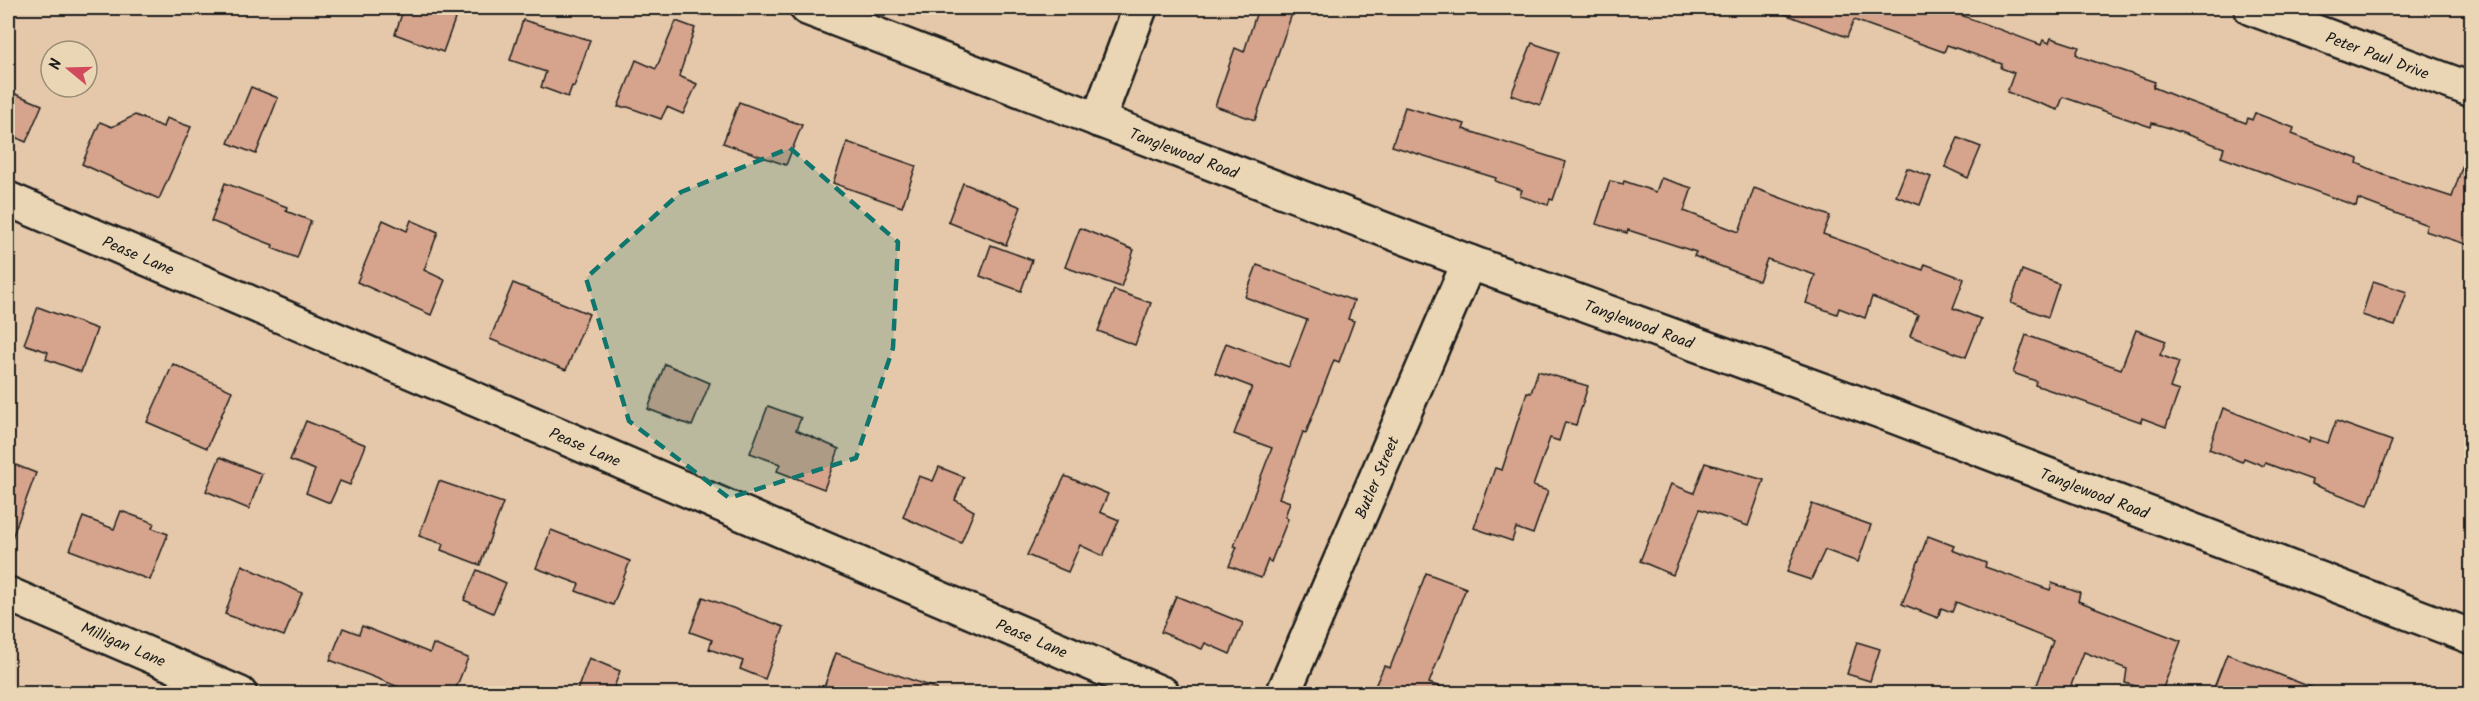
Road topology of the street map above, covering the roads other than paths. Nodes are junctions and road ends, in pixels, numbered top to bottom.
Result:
1 (807, 8) edge
2 (1140, 8) edge
3 (2251, 8) edge
4 (2472, 90) edge
5 (1098, 120) junction
6 (8, 199) edge
7 (1469, 262) junction
8 (8, 594) edge
9 (2472, 637) edge
10 (240, 693) edge
11 (1163, 693) edge
12 (1283, 693) edge

1 - 5 street, Tanglewood Road
2 - 5 street
3 - 4 street, Peter Paul Drive
5 - 7 street, Tanglewood Road
6 - 11 street, Pease Lane
7 - 9 street, Tanglewood Road
7 - 12 street, Butler Street
8 - 10 street, Milligan Lane

